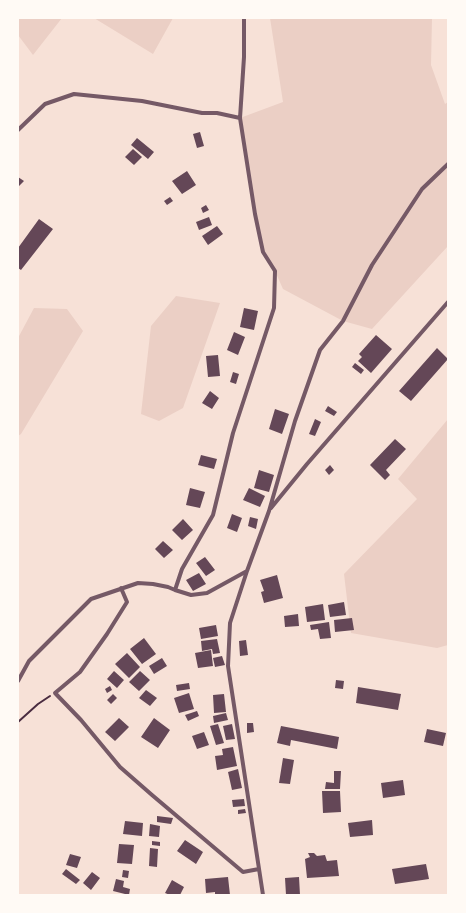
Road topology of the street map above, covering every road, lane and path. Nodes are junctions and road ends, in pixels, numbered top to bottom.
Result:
1 (244, 18) edge
2 (240, 118) junction
3 (18, 130) edge
4 (448, 164) edge
5 (448, 302) edge
6 (269, 511) junction
7 (247, 571) junction
8 (121, 588) junction
9 (175, 590) junction
10 (18, 681) edge
11 (54, 693) junction
12 (18, 722) edge
13 (259, 869) junction
14 (263, 895) edge

1 - 2 street
2 - 3 street
2 - 9 street
4 - 6 street
5 - 6 street
6 - 7 street
7 - 9 street
7 - 13 street
8 - 9 street
8 - 10 street
8 - 11 street
11 - 12 path
11 - 13 street
13 - 14 street

